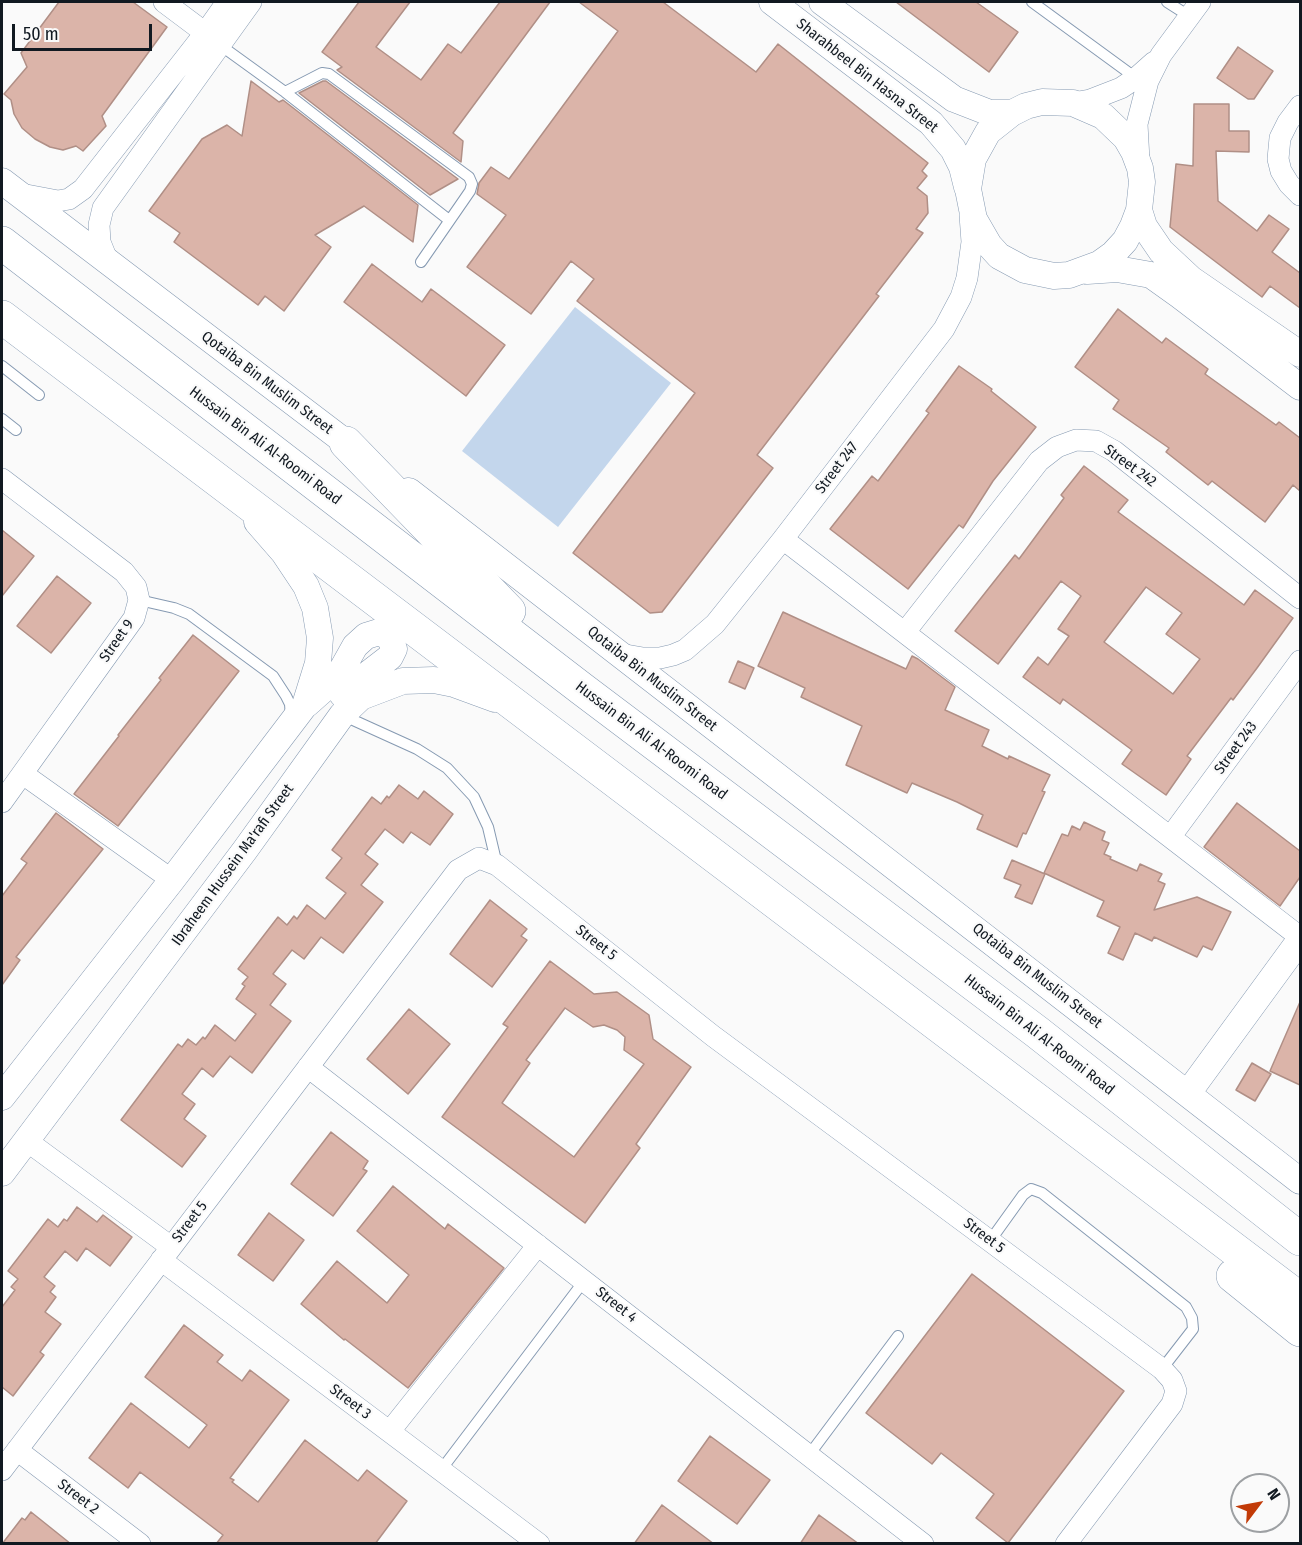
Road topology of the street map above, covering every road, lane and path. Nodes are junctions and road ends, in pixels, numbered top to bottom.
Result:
1 (164, 2) edge
2 (226, 2) edge
3 (251, 2) edge
4 (772, 2) edge
5 (822, 2) edge
6 (1032, 2) edge
7 (1167, 2) edge
8 (1195, 9) edge
9 (213, 39) junction
10 (1161, 55) junction
11 (1136, 78) junction
12 (285, 92) junction
13 (1073, 103) junction
14 (1300, 106) edge
15 (1012, 113) junction
16 (1140, 168) junction
17 (10, 187) edge
18 (1300, 195) edge
19 (969, 197) junction
20 (1139, 210) junction
21 (449, 220) junction
22 (2, 243) edge
23 (108, 262) junction
24 (421, 262) dead end
25 (1083, 271) junction
26 (2, 317) edge
27 (1300, 354) edge
28 (2, 366) edge
29 (1300, 387) edge
30 (39, 394) dead end
31 (2, 419) edge
32 (16, 430) dead end
33 (346, 443) junction
34 (212, 474) junction
35 (2, 479) edge
36 (783, 539) junction
37 (1300, 598) edge
38 (139, 600) junction
39 (905, 632) junction
40 (620, 654) junction
41 (1300, 661) edge
42 (582, 689) junction
43 (298, 714) junction
44 (524, 714) junction
45 (342, 715) junction
46 (23, 774) junction
47 (2, 802) edge
48 (1172, 836) junction
49 (245, 850) junction
50 (497, 865) junction
51 (172, 880) junction
52 (1300, 939) edge
53 (1037, 1032) junction
54 (978, 1056) junction
55 (308, 1067) junction
56 (1188, 1093) junction
57 (2, 1097) edge
58 (27, 1141) junction
59 (2, 1173) edge
60 (1300, 1181) edge
61 (1300, 1214) edge
62 (1300, 1239) edge
63 (990, 1241) junction
64 (538, 1245) junction
65 (166, 1254) junction
66 (584, 1281) junction
67 (1300, 1299) edge
68 (1300, 1330) edge
69 (898, 1336) dead end
70 (1161, 1369) junction
71 (390, 1431) junction
72 (17, 1450) junction
73 (809, 1455) junction
74 (2, 1470) edge
75 (441, 1470) junction
76 (140, 1544) edge
77 (539, 1544) edge
78 (923, 1544) edge
79 (1066, 1544) edge

1 - 9 street
2 - 9 street
3 - 9 street
4 - 19 street, Sharahbeel Bin Hasna Street
5 - 15 street, Sharahbeel Bin Hasna Street
6 - 11 lane
7 - 8 lane
8 - 10 street
9 - 12 lane
9 - 17 street
9 - 23 street
10 - 11 street
10 - 16 street
11 - 13 street
12 - 21 lane
12 - 21 lane
13 - 15 street
13 - 16 street
14 - 18 street
15 - 19 street
16 - 20 street
17 - 23 street, Qotaiba Bin Muslim Street
19 - 25 street
19 - 36 street, Street 247
20 - 25 street
20 - 27 street
21 - 24 lane
22 - 42 highway, Hussain Bin Ali Al-Roomi Road
23 - 33 street, Qotaiba Bin Muslim Street
25 - 29 street
26 - 34 highway
28 - 30 lane
31 - 32 lane
33 - 40 street, Qotaiba Bin Muslim Street
33 - 42 highway
34 - 43 street
34 - 44 highway
35 - 38 street, Street 9
36 - 39 street
36 - 40 street, Street 247
37 - 39 street, Street 242
38 - 43 lane
38 - 46 street, Street 9
39 - 48 street
40 - 56 street, Qotaiba Bin Muslim Street
41 - 48 street, Street 243
42 - 53 highway, Hussain Bin Ali Al-Roomi Road
43 - 49 street
43 - 51 street
44 - 45 street, Ibraheem Hussein Ma'rafi Street
44 - 54 highway
45 - 49 street, Ibraheem Hussein Ma'rafi Street
45 - 50 lane
46 - 47 street, Street 9
46 - 51 street
48 - 52 street
49 - 58 street, Ibraheem Hussein Ma'rafi Street
50 - 55 street, Street 5
50 - 63 street, Street 5
51 - 57 street
52 - 56 street
53 - 61 highway
53 - 62 highway, Hussain Bin Ali Al-Roomi Road
54 - 67 highway
54 - 68 highway
55 - 64 street, Street 4
55 - 65 street, Street 5
56 - 60 street, Qotaiba Bin Muslim Street
58 - 59 street, Ibraheem Hussein Ma'rafi Street
58 - 65 street, Street 3
63 - 70 street, Street 5
63 - 70 lane
64 - 66 street, Street 4
64 - 71 street
65 - 71 street, Street 3
65 - 72 street, Street 5
66 - 73 street, Street 4
66 - 75 lane
69 - 73 lane
70 - 79 street, Street 5
71 - 75 street, Street 3
72 - 74 street, Street 5
72 - 76 street, Street 2
73 - 78 street, Street 4
75 - 77 street, Street 3

